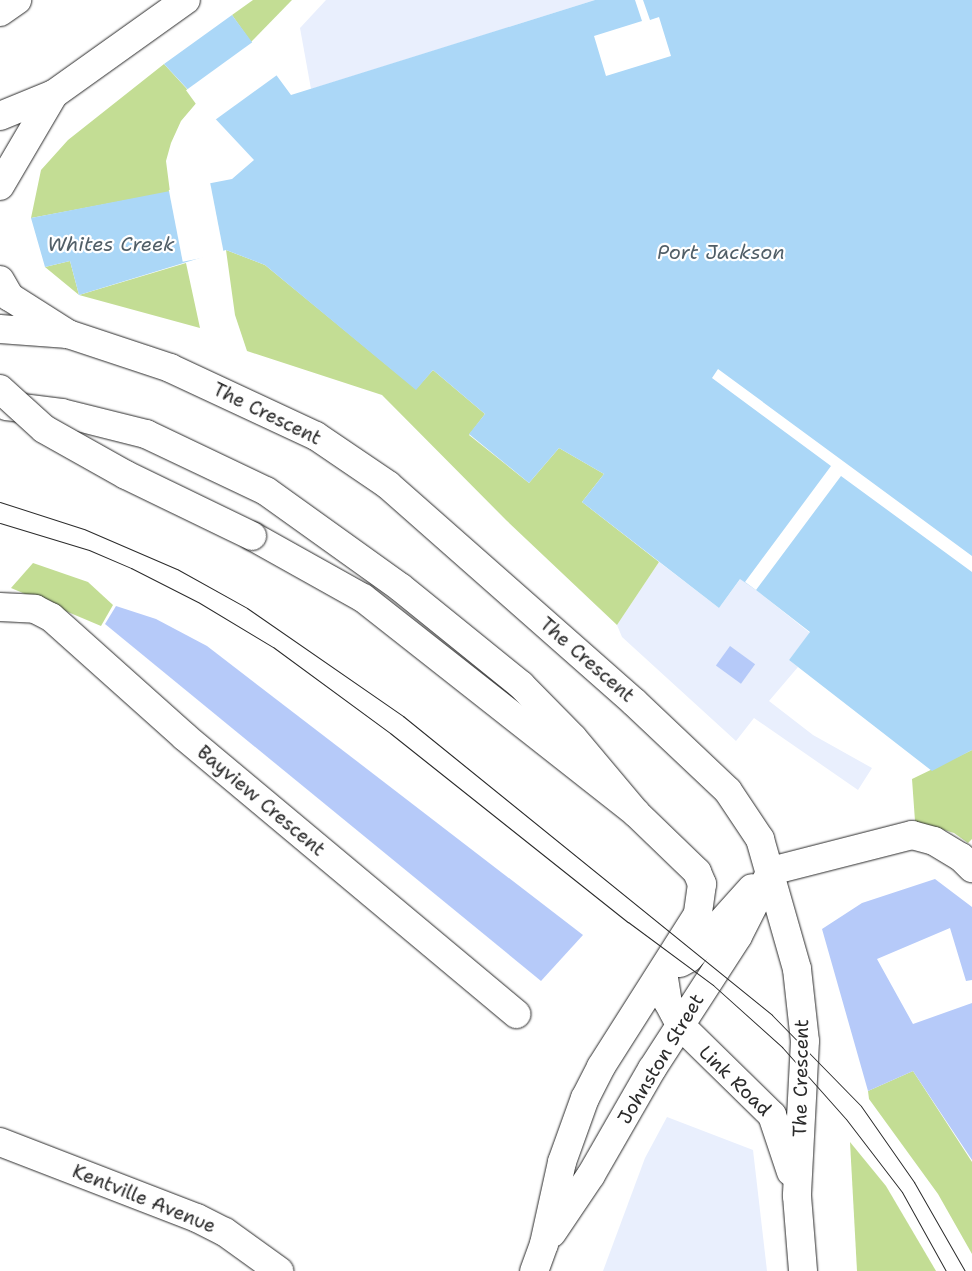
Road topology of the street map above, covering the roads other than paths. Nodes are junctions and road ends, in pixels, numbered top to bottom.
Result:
1 (17, 0) edge
2 (186, 0) edge
3 (0, 12) edge
4 (54, 94) junction
5 (0, 116) edge
6 (0, 186) edge
7 (0, 280) edge
8 (0, 329) edge
9 (68, 334) junction
10 (0, 389) edge
11 (0, 406) edge
12 (0, 607) edge
13 (636, 813) junction
14 (972, 868) edge
15 (771, 871) junction
16 (663, 972) junction
17 (516, 1014) dead end
18 (680, 1025) junction
19 (0, 1142) edge
20 (797, 1196) junction
21 (544, 1244) junction
22 (279, 1271) edge
23 (534, 1271) edge
24 (802, 1271) edge

1 - 3 main road
2 - 4 main road
4 - 5 main road
4 - 6 main road
7 - 9 main road
8 - 9 main road, The Crescent
9 - 15 main road, The Crescent
10 - 13 main road, bridge
11 - 13 main road
12 - 17 main road, Bayview Crescent
13 - 16 main road, Johnston Street
14 - 15 main road
15 - 16 main road
15 - 18 main road, Johnston Street
15 - 20 main road, The Crescent
16 - 18 main road, Link Road
16 - 21 main road, Johnston Street
18 - 20 main road, Link Road
18 - 21 main road, Johnston Street
19 - 22 main road, Kentville Avenue
20 - 24 main road, The Crescent
21 - 23 main road, Johnston Street

